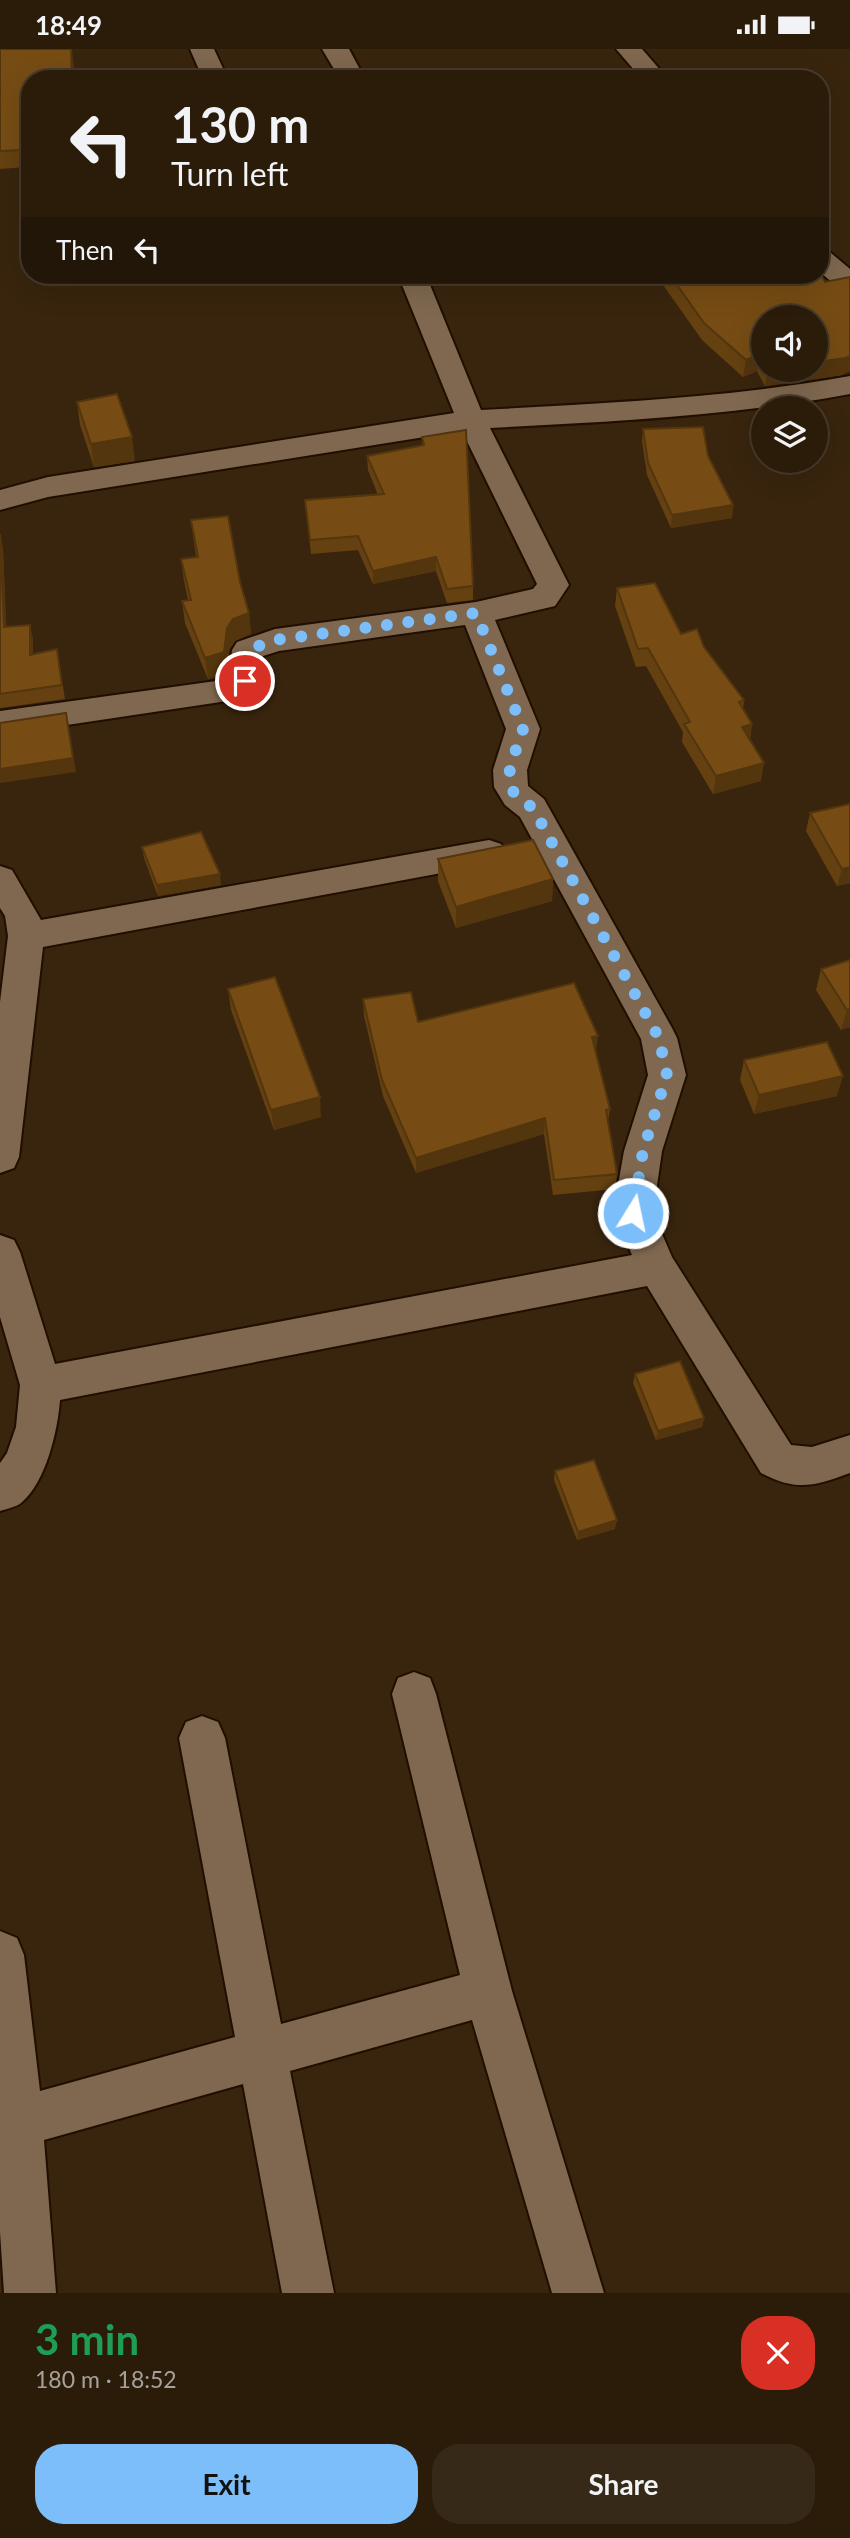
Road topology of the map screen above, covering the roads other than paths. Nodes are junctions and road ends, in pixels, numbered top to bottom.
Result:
1 (202, 49) edge
2 (334, 49) edge
3 (628, 49) edge
4 (212, 70) edge
5 (348, 70) edge
6 (648, 70) edge
7 (829, 266) edge
8 (850, 283) edge
9 (415, 284) edge
10 (850, 385) edge
11 (471, 419) junction
12 (0, 500) edge
13 (476, 613) junction
14 (0, 723) edge
15 (550, 842) junction
16 (0, 879) edge
17 (26, 936) junction
18 (0, 1157) edge
19 (0, 1252) edge
20 (657, 1266) junction
21 (41, 1385) junction
22 (850, 1454) edge
23 (0, 1491) edge
24 (414, 1694) dead end
25 (202, 1738) dead end
26 (0, 1955) edge
27 (488, 1991) junction
28 (262, 2055) junction
29 (18, 2122) junction
30 (30, 2293) edge
31 (308, 2293) edge
32 (578, 2293) edge

1 - 4 street
2 - 5 street
3 - 6 street
7 - 8 street
9 - 11 street
10 - 11 street
11 - 12 street
11 - 13 street
13 - 14 street
13 - 15 street
15 - 17 street
15 - 20 street
16 - 17 street
17 - 18 street
19 - 21 street
20 - 21 street
20 - 22 street
21 - 23 street
24 - 27 street
25 - 28 street
26 - 29 street
27 - 28 street
27 - 32 street
28 - 29 street
28 - 31 street
29 - 30 street

